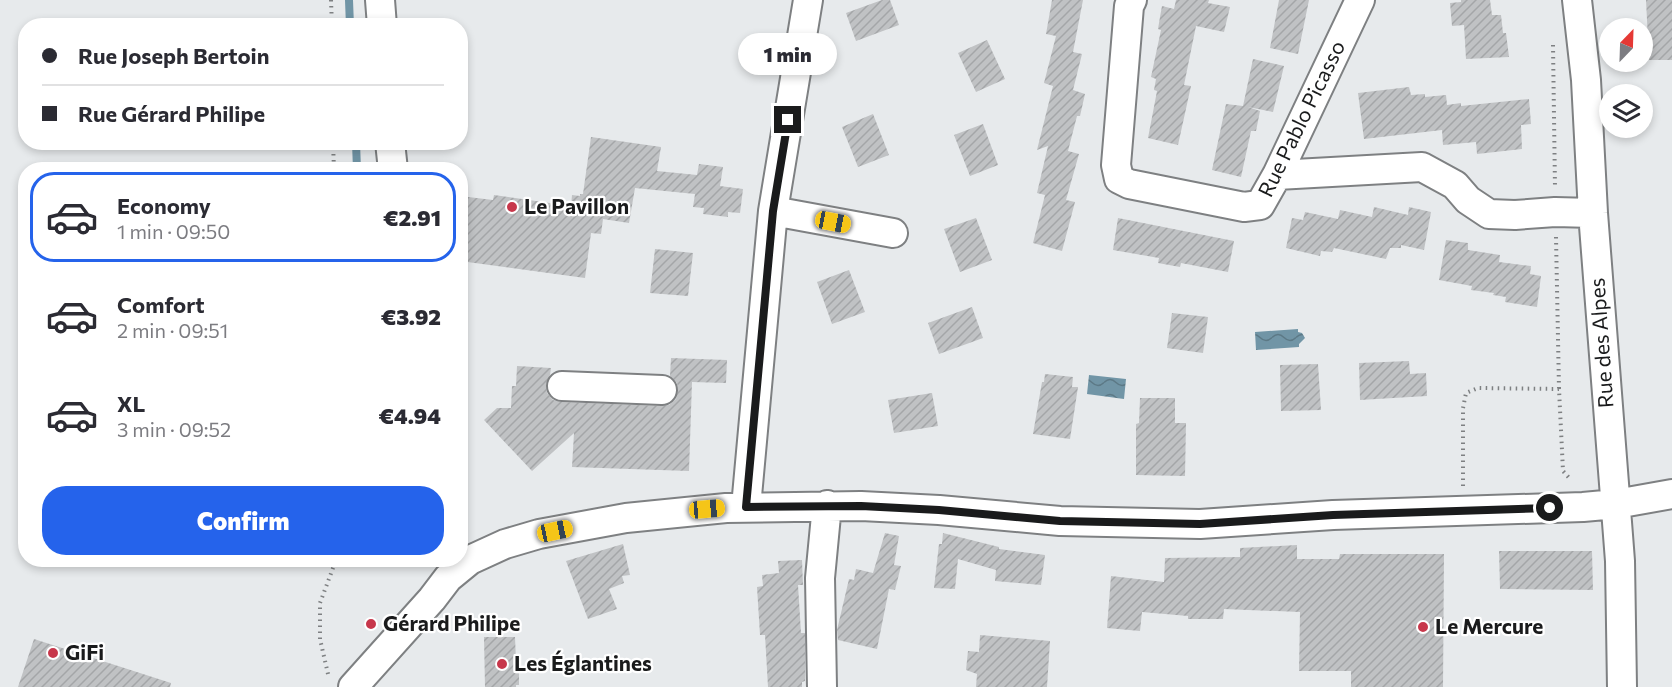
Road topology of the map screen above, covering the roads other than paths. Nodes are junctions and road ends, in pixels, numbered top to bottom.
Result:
1 (380, 0) edge
2 (808, 0) edge
3 (1132, 0) edge
4 (1360, 0) edge
5 (1577, 0) edge
6 (381, 18) edge
7 (1277, 175) junction
8 (773, 211) junction
9 (1593, 213) junction
10 (893, 233) dead end
11 (562, 386) dead end
12 (662, 390) dead end
13 (1672, 494) edge
14 (1616, 504) junction
15 (827, 506) junction
16 (746, 507) junction
17 (468, 552) edge
18 (455, 567) edge
19 (353, 687) edge
20 (822, 687) edge
21 (1622, 687) edge

1 - 6 street
2 - 8 street
3 - 7 street, Rue Pablo Picasso
4 - 7 street, Rue Pablo Picasso
5 - 9 street, Rue des Alpes
7 - 9 street
8 - 10 street
8 - 16 street
9 - 14 street, Rue des Alpes
11 - 12 street
13 - 14 street
14 - 15 street
14 - 21 street, Rue des Alpes
15 - 16 street
15 - 20 street
16 - 17 street
18 - 19 street

